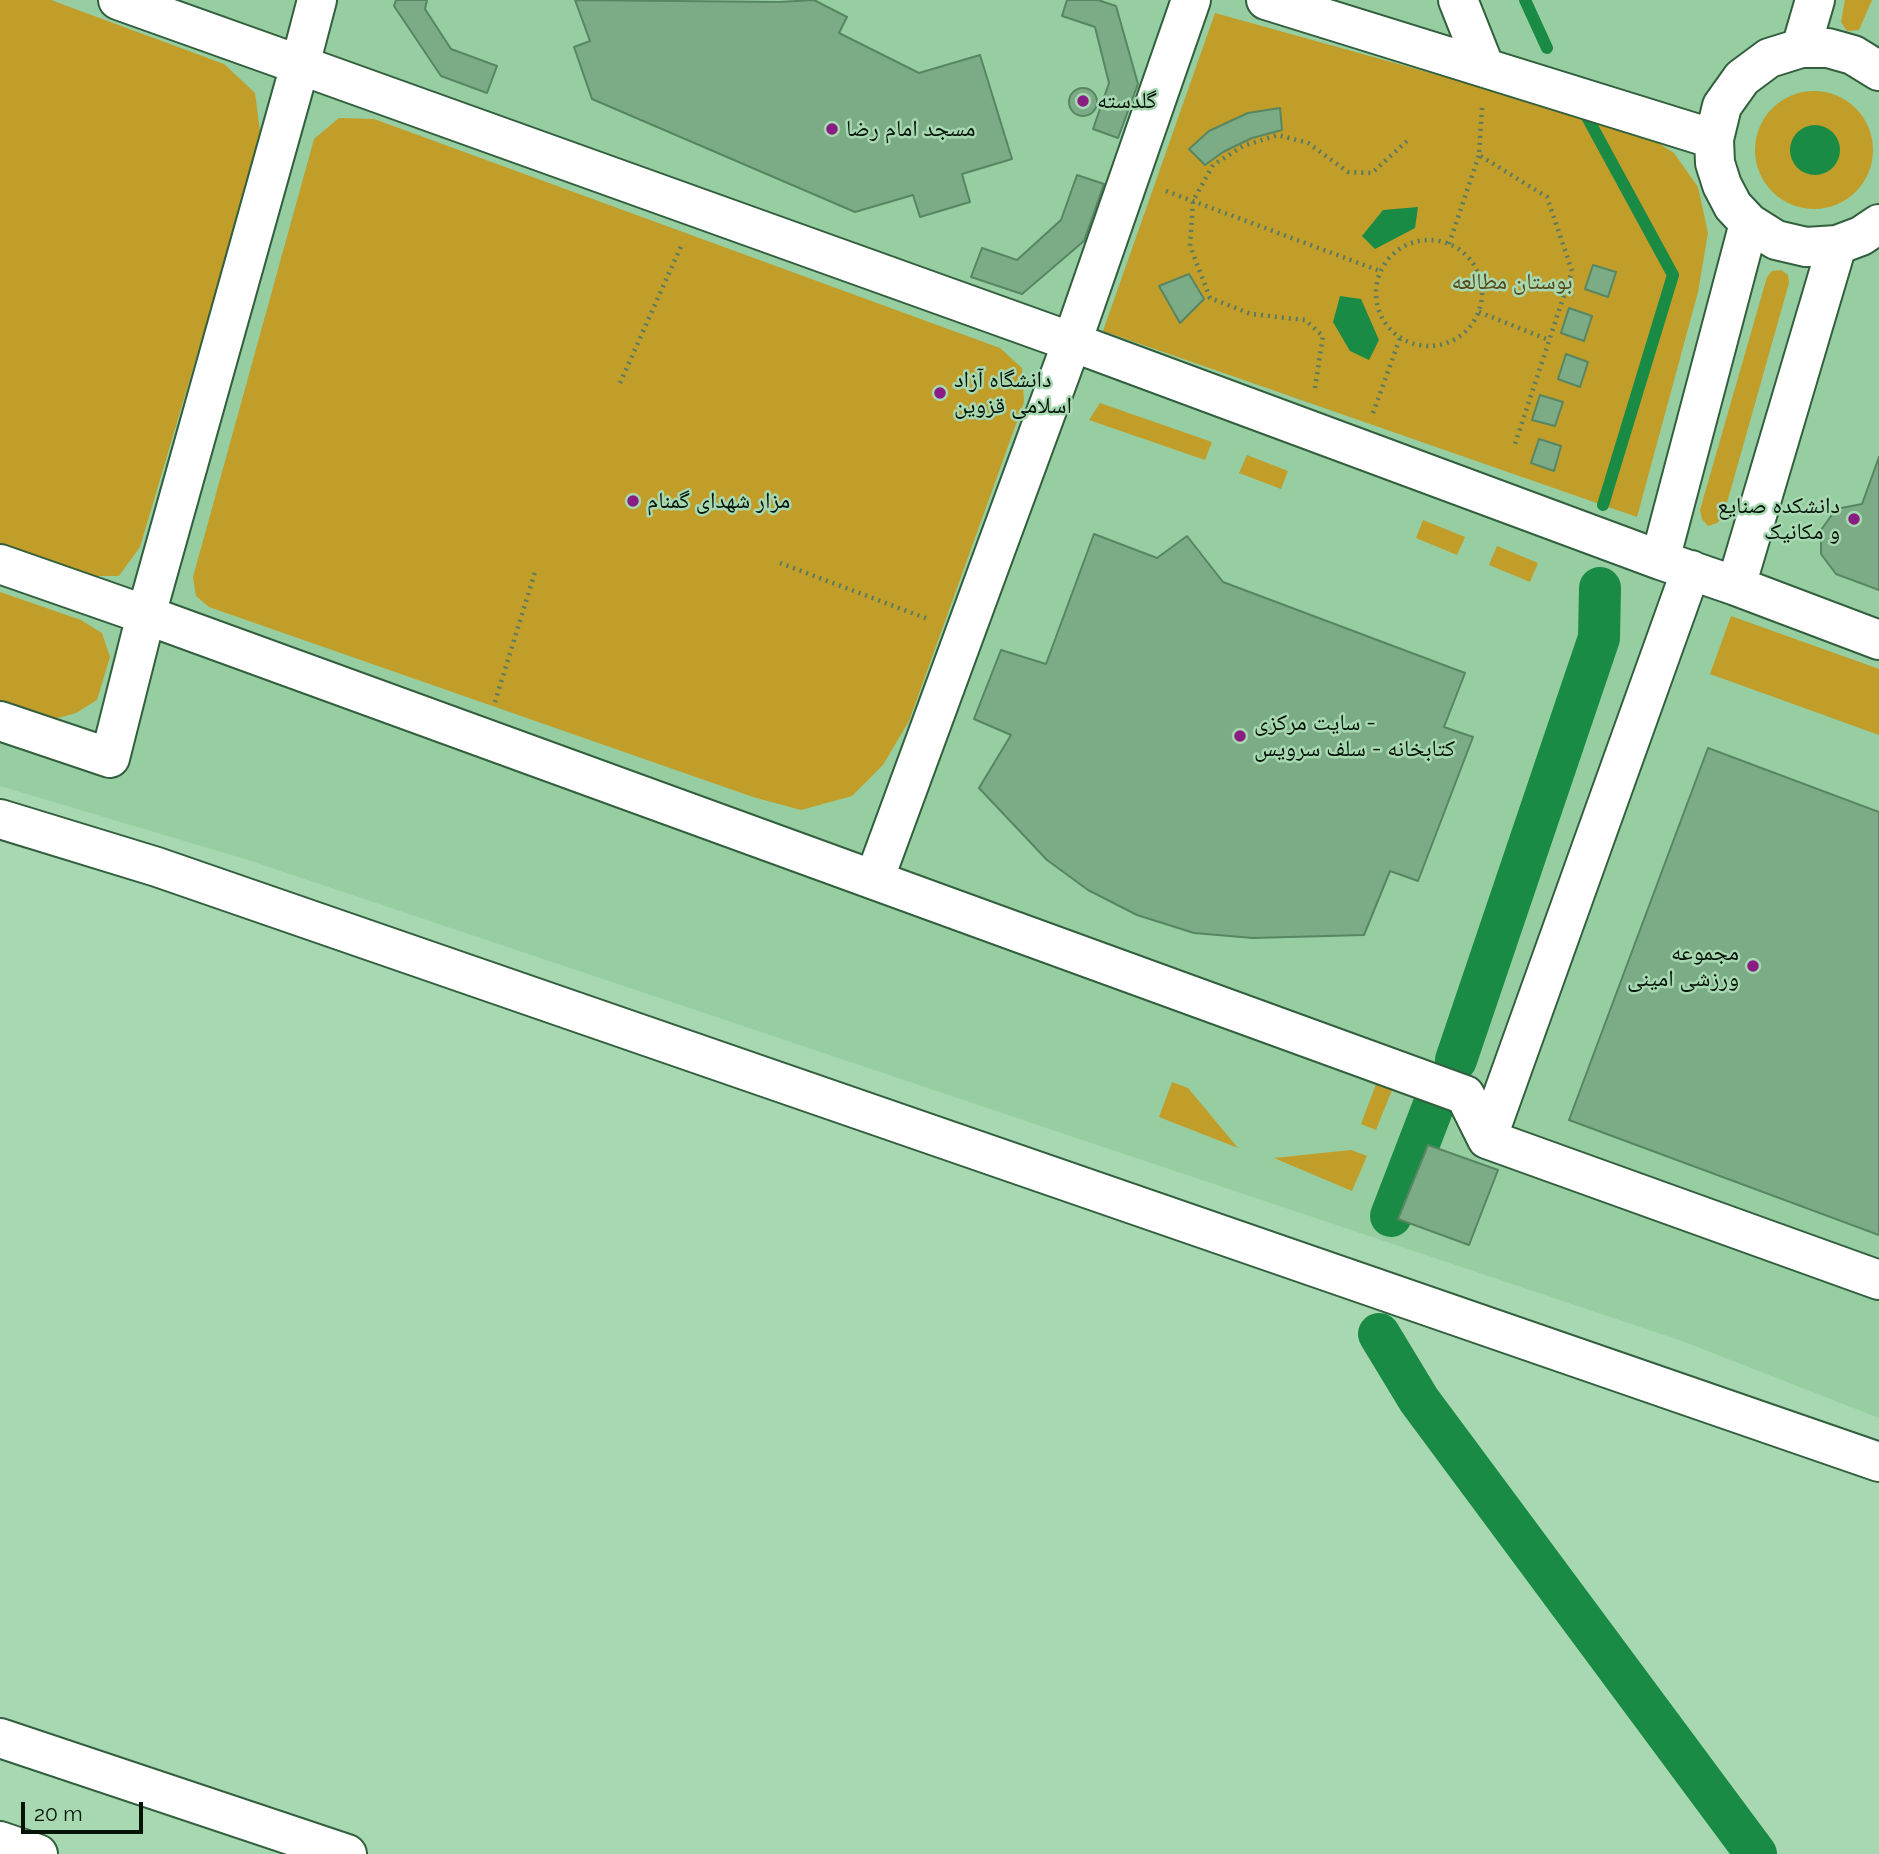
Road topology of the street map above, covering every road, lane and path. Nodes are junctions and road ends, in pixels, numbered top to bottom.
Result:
1 (118, 0) edge
2 (317, 0) edge
3 (1191, 0) edge
4 (1266, 0) edge
5 (1458, 0) edge
6 (1815, 0) edge
7 (1801, 48) junction
8 (300, 65) junction
9 (1878, 66) edge
10 (1485, 68) junction
11 (1714, 139) junction
12 (1408, 140) dead end
13 (1479, 155) junction
14 (1129, 177) junction
15 (1193, 201) junction
16 (698, 208) junction
17 (1749, 223) junction
18 (1879, 224) edge
19 (1449, 244) junction
20 (1837, 245) junction
21 (1380, 271) junction
22 (1479, 312) junction
23 (1400, 338) junction
24 (1549, 340) junction
25 (1072, 342) junction
26 (621, 383) dead end
27 (1315, 388) dead end
28 (1514, 447) dead end
29 (1360, 449) junction
30 (780, 563) dead end
31 (0, 564) edge
32 (1676, 565) junction
33 (535, 572) dead end
34 (1736, 586) junction
35 (146, 615) junction
36 (964, 633) junction
37 (1879, 640) edge
38 (0, 722) edge
39 (484, 737) junction
40 (0, 819) edge
41 (874, 880) junction
42 (1487, 1139) junction
43 (1879, 1280) edge
44 (1879, 1462) edge
45 (0, 1738) edge
46 (0, 1841) edge
47 (38, 1854) edge
48 (346, 1854) edge

1 - 8 main road
2 - 8 main road
3 - 14 main road
4 - 10 main road
5 - 10 main road
6 - 7 main road
7 - 9 main road
7 - 11 main road
8 - 16 main road
8 - 35 main road
10 - 11 main road
10 - 13 path
11 - 17 main road
12 - 15 path
13 - 19 path
13 - 24 path
14 - 15 path
14 - 25 main road
15 - 21 path
15 - 27 path
16 - 25 main road
16 - 26 path
17 - 20 main road
17 - 32 main road
18 - 20 main road
19 - 21 path
19 - 22 path
20 - 34 main road
21 - 23 path
22 - 23 path
22 - 24 path
23 - 29 path
24 - 28 path
25 - 29 main road
25 - 36 main road
29 - 32 main road
30 - 36 path
31 - 35 main road
32 - 34 main road
32 - 42 main road
33 - 39 path
34 - 37 main road
35 - 38 main road
35 - 39 main road
36 - 41 main road
39 - 41 main road
40 - 44 main road
41 - 42 main road
42 - 43 main road
45 - 48 main road
46 - 47 main road

